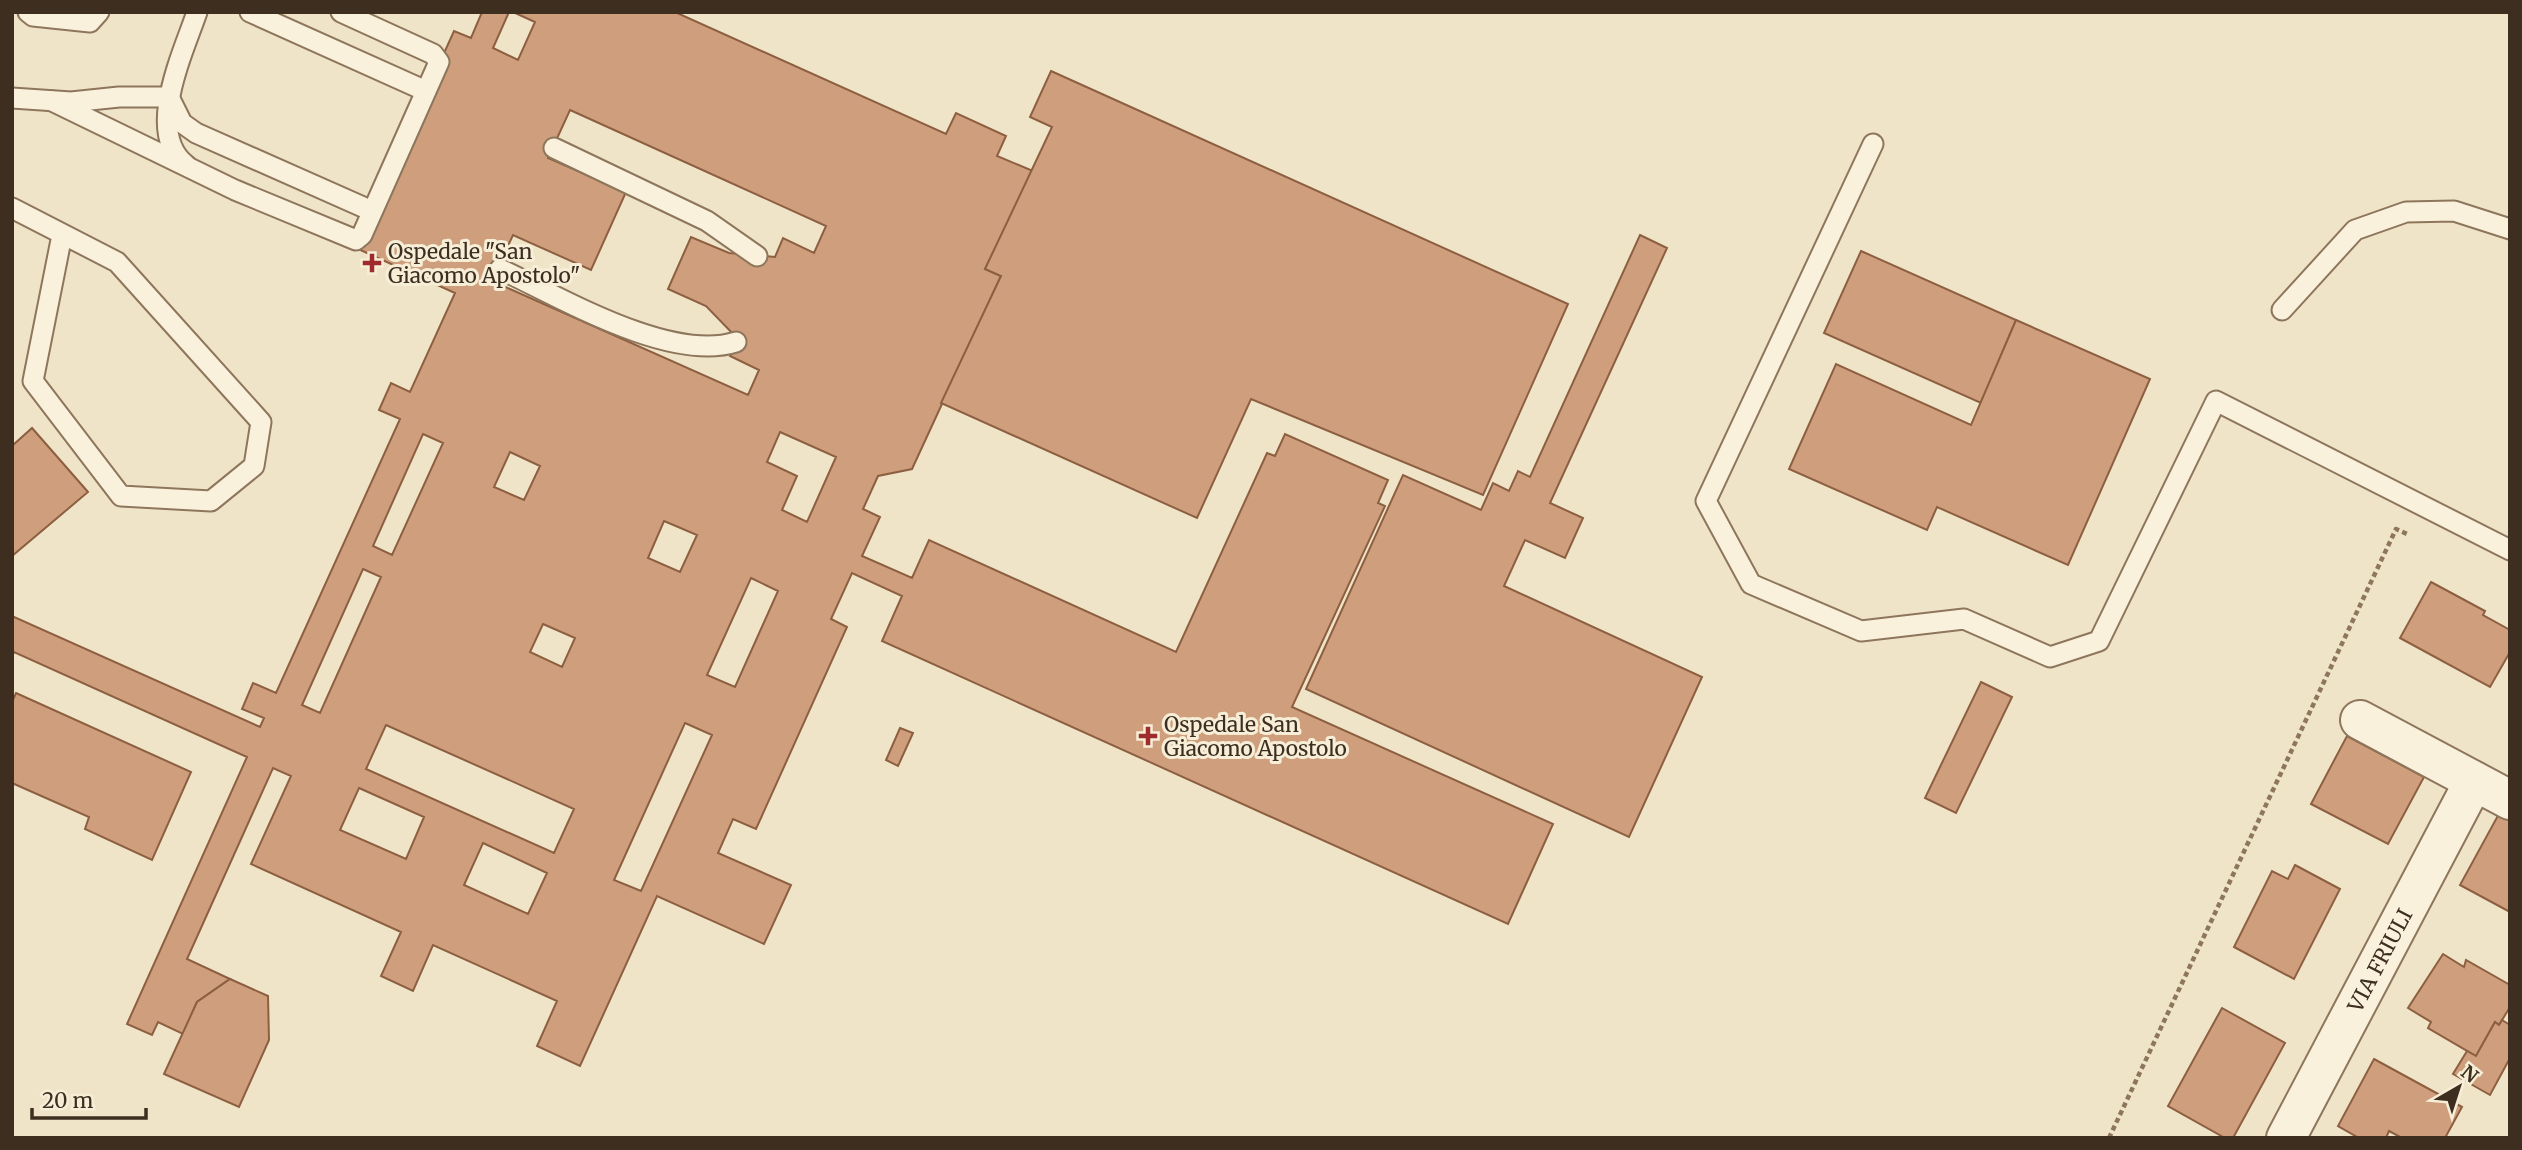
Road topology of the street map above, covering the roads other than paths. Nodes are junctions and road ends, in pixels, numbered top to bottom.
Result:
1 (28, 12) edge
2 (99, 12) edge
3 (197, 12) edge
4 (207, 12) edge
5 (250, 12) edge
6 (341, 12) edge
7 (184, 51) junction
8 (418, 87) dead end
9 (169, 97) junction
10 (12, 98) edge
11 (52, 101) junction
12 (1873, 144) dead end
13 (554, 148) dead end
14 (192, 170) junction
15 (363, 207) dead end
16 (12, 208) edge
17 (2510, 229) edge
18 (62, 235) junction
19 (757, 256) dead end
20 (500, 269) dead end
21 (2283, 310) dead end
22 (736, 342) dead end
23 (2510, 550) edge
24 (2360, 720) dead end
25 (2474, 781) junction
26 (2510, 800) edge
27 (2286, 1138) edge

1 - 2 lane
3 - 7 lane
4 - 7 lane
5 - 8 lane
6 - 14 lane
7 - 9 lane
9 - 11 lane
9 - 14 lane
9 - 15 lane
10 - 11 lane
11 - 14 lane
12 - 23 lane
13 - 19 lane
16 - 18 lane
17 - 21 lane
18 - 18 lane
20 - 22 lane
24 - 25 street
25 - 26 street
25 - 27 street, VIA FRIULI

